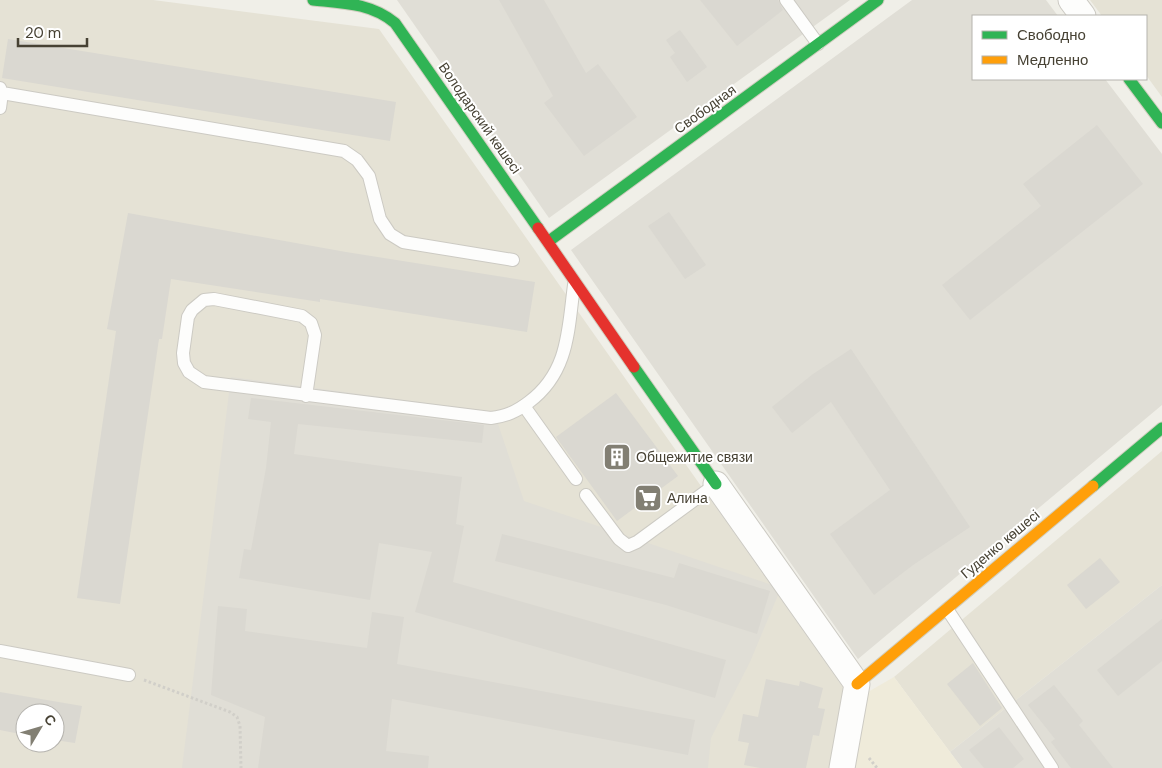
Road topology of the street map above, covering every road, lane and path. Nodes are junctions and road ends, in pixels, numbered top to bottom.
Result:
1 (313, 0) edge
2 (786, 0) edge
3 (878, 0) edge
4 (1070, 0) edge
5 (1082, 15) edge
6 (818, 44) junction
7 (1130, 80) edge
8 (1, 91) edge
9 (0, 108) edge
10 (1162, 124) edge
11 (549, 241) junction
12 (514, 260) dead end
13 (575, 280) junction
14 (306, 396) junction
15 (524, 406) junction
16 (1162, 428) edge
17 (576, 479) dead end
18 (716, 484) junction
19 (586, 496) dead end
20 (947, 609) junction
21 (0, 651) edge
22 (129, 675) joint
23 (857, 684) junction
24 (241, 768) edge
25 (842, 768) edge
26 (1052, 768) edge

1 - 11 street, Володарский көшесі
2 - 6 lane
3 - 6 street, Свободная
4 - 5 street
6 - 11 street, Свободная
7 - 10 street
8 - 9 lane
8 - 12 lane
11 - 13 street, Володарский көшесі
13 - 15 lane
13 - 18 street, Володарский көшесі
14 - 14 lane
14 - 15 lane
15 - 17 lane
16 - 20 street, Гуденко көшесі
18 - 19 lane
18 - 23 street
20 - 23 street, Гуденко көшесі
20 - 26 lane
21 - 22 lane
22 - 24 path
23 - 25 street

